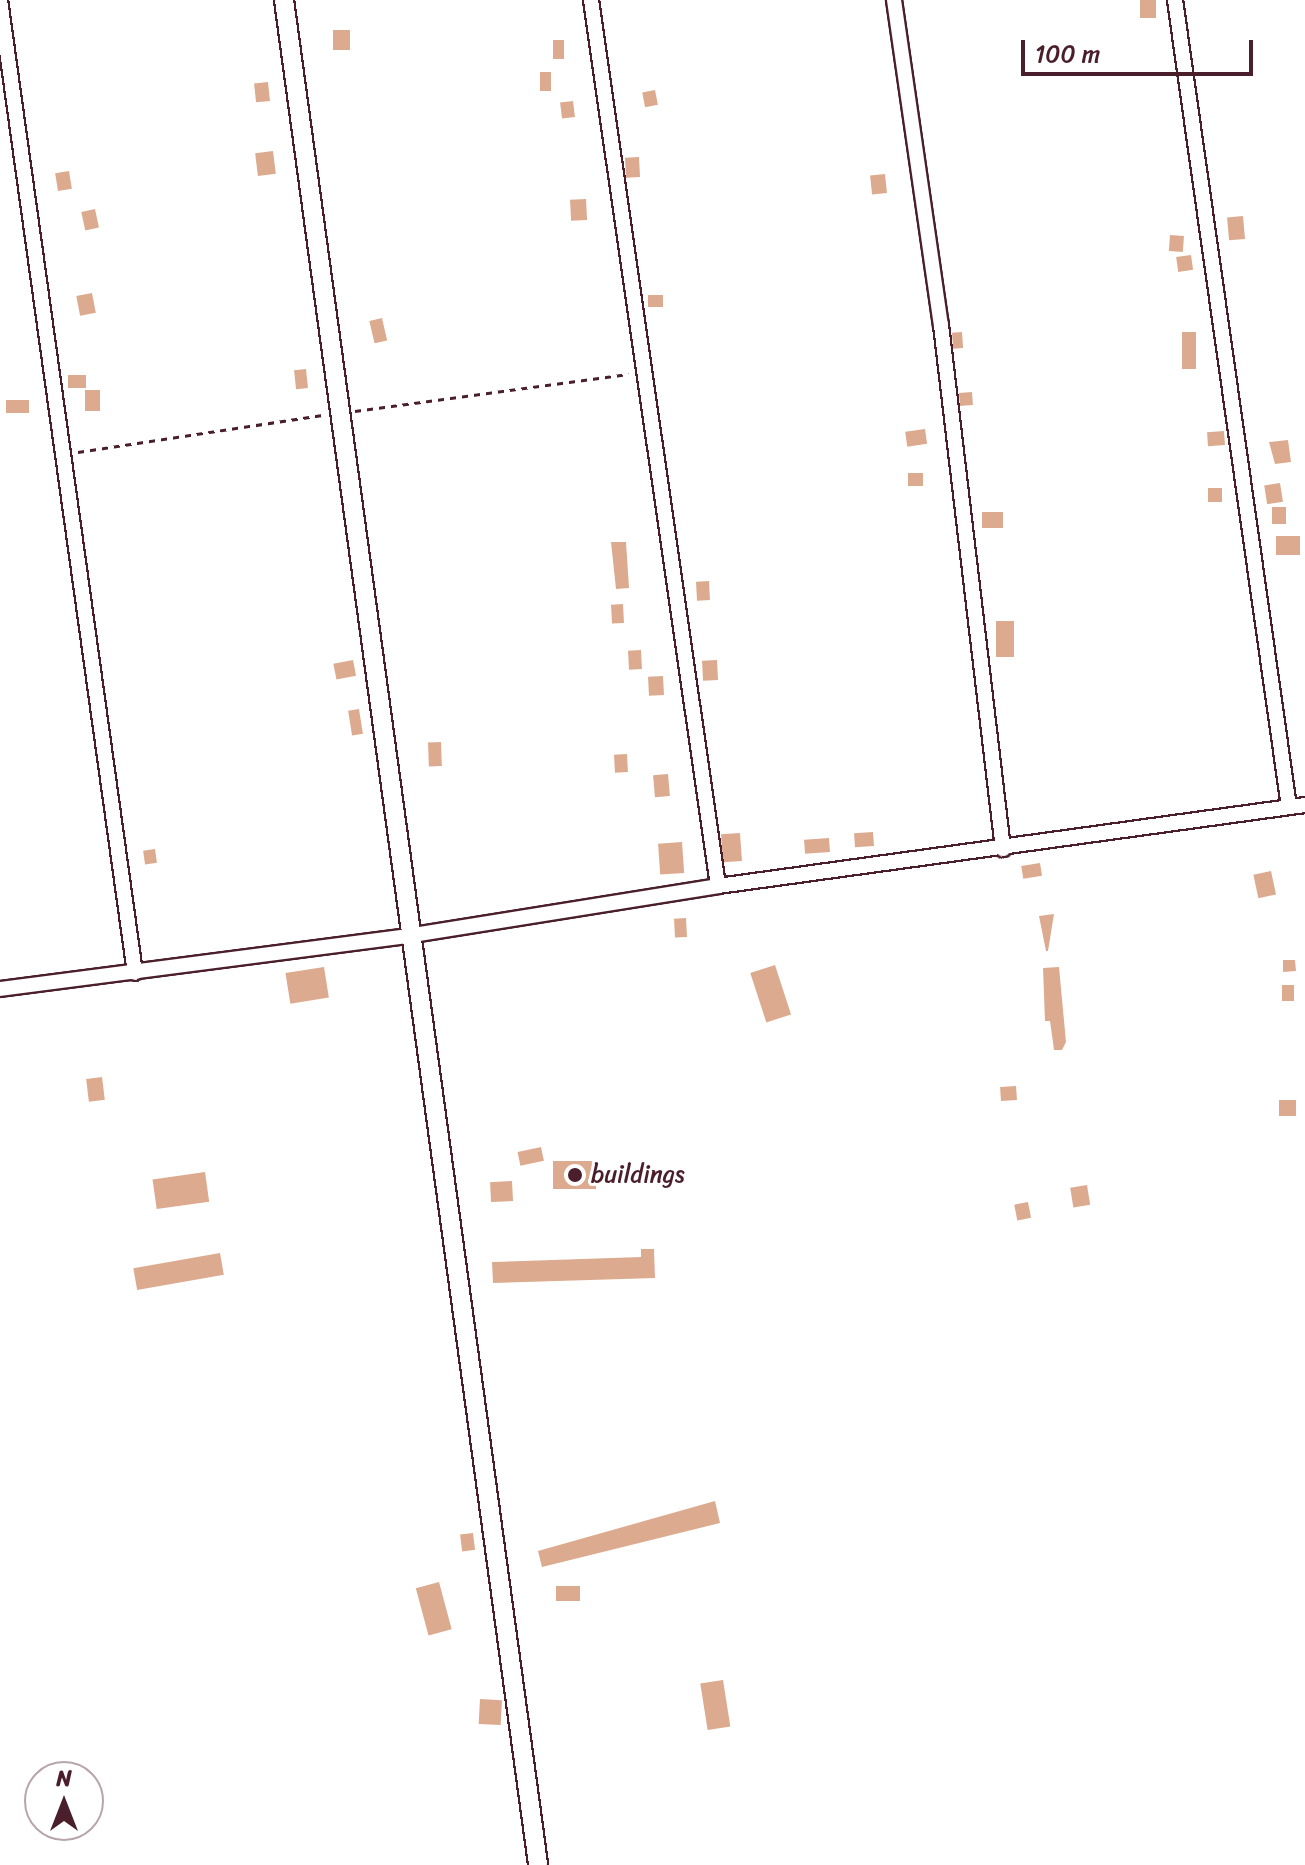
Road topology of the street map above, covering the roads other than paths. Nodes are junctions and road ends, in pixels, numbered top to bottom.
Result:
1 (0, 0) edge
2 (284, 0) edge
3 (591, 0) edge
4 (894, 0) edge
5 (1175, 0) edge
6 (1305, 805) edge
7 (1289, 807) junction
8 (1003, 849) junction
9 (718, 886) junction
10 (413, 935) junction
11 (135, 973) junction
12 (0, 989) edge
13 (538, 1865) edge

1 - 11 street
2 - 10 street
3 - 9 street
4 - 8 street
5 - 7 street
6 - 7 street
7 - 8 street
8 - 9 street
9 - 10 street
10 - 11 street
10 - 13 street
11 - 12 street

